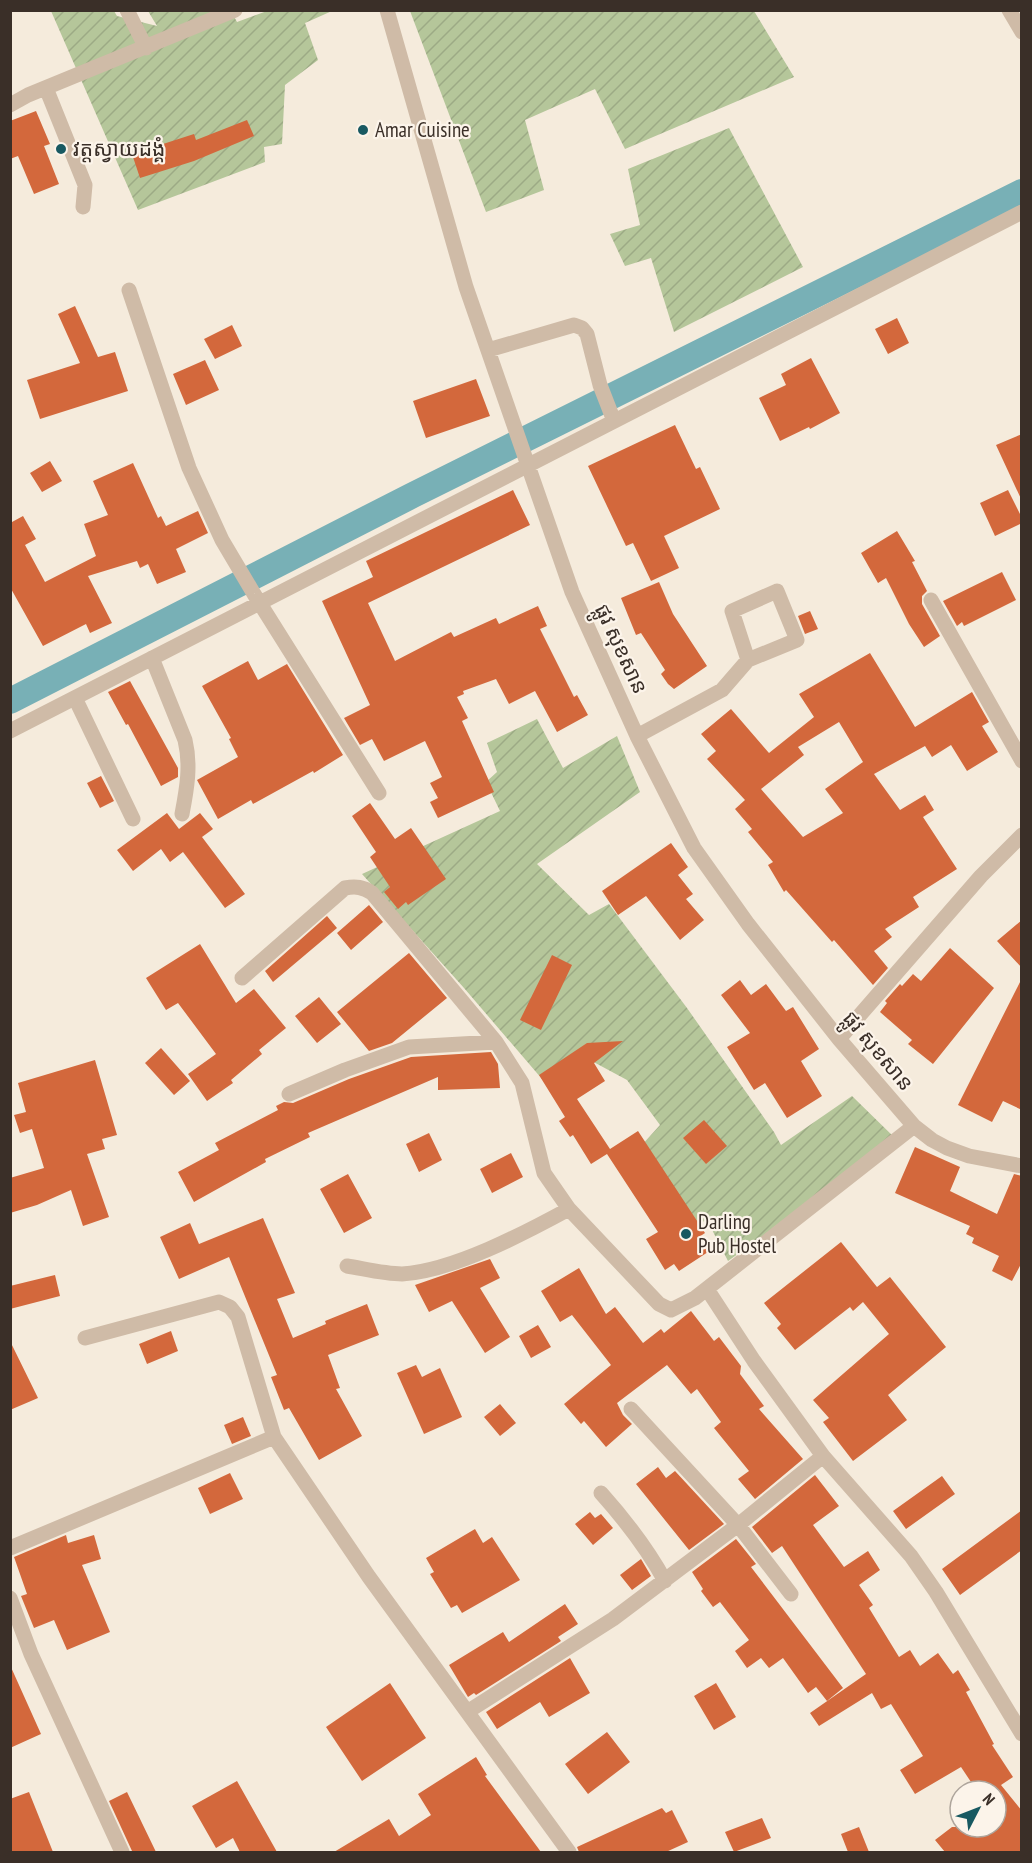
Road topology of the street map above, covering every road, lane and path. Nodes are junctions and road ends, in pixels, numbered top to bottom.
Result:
1 (127, 10) edge
2 (235, 10) edge
3 (387, 10) edge
4 (1009, 10) edge
5 (1022, 32) edge
6 (146, 48) junction
7 (46, 88) junction
8 (10, 105) edge
9 (83, 207) dead end
10 (1022, 212) edge
11 (129, 291) dead end
12 (488, 350) junction
13 (611, 416) junction
14 (526, 461) junction
15 (257, 598) junction
16 (931, 600) dead end
17 (152, 658) junction
18 (748, 660) junction
19 (75, 698) junction
20 (10, 731) edge
21 (637, 736) junction
22 (1022, 761) edge
23 (380, 793) dead end
24 (182, 814) dead end
25 (133, 819) dead end
26 (1022, 835) edge
27 (242, 978) dead end
28 (839, 1039) junction
29 (496, 1042) junction
30 (289, 1094) dead end
31 (914, 1126) junction
32 (1022, 1166) edge
33 (569, 1209) junction
34 (347, 1266) dead end
35 (707, 1289) junction
36 (85, 1338) dead end
37 (631, 1409) dead end
38 (273, 1437) junction
39 (823, 1456) junction
40 (602, 1493) dead end
41 (738, 1525) junction
42 (10, 1548) edge
43 (665, 1581) junction
44 (791, 1594) dead end
45 (10, 1598) edge
46 (467, 1712) junction
47 (1022, 1734) edge
48 (122, 1852) edge
49 (569, 1852) edge

1 - 6 street
2 - 6 street
3 - 12 street, ផ្លូវ សុខសាន
4 - 5 street
6 - 7 street
7 - 8 street
7 - 9 street
10 - 13 street
11 - 15 street
12 - 13 street
12 - 14 street, ផ្លូវ សុខសាន
13 - 14 street
14 - 15 street
14 - 21 street, ផ្លូវ សុខសាន
15 - 17 street
15 - 23 street
16 - 22 street
17 - 19 street
17 - 24 street
18 - 18 street
18 - 21 street
19 - 20 street
19 - 25 street
21 - 28 street, ផ្លូវ សុខសាន
26 - 28 street
27 - 29 street
28 - 31 street, ផ្លូវ សុខសាន
29 - 30 street
29 - 33 street
31 - 32 street, ផ្លូវ សុខសាន
31 - 35 street
33 - 34 street
33 - 35 street
35 - 39 street
36 - 38 street
37 - 41 street
38 - 42 street
38 - 46 street
39 - 41 street
39 - 47 street
40 - 43 street
41 - 43 street
41 - 44 street
43 - 46 street
45 - 48 street
46 - 49 street

